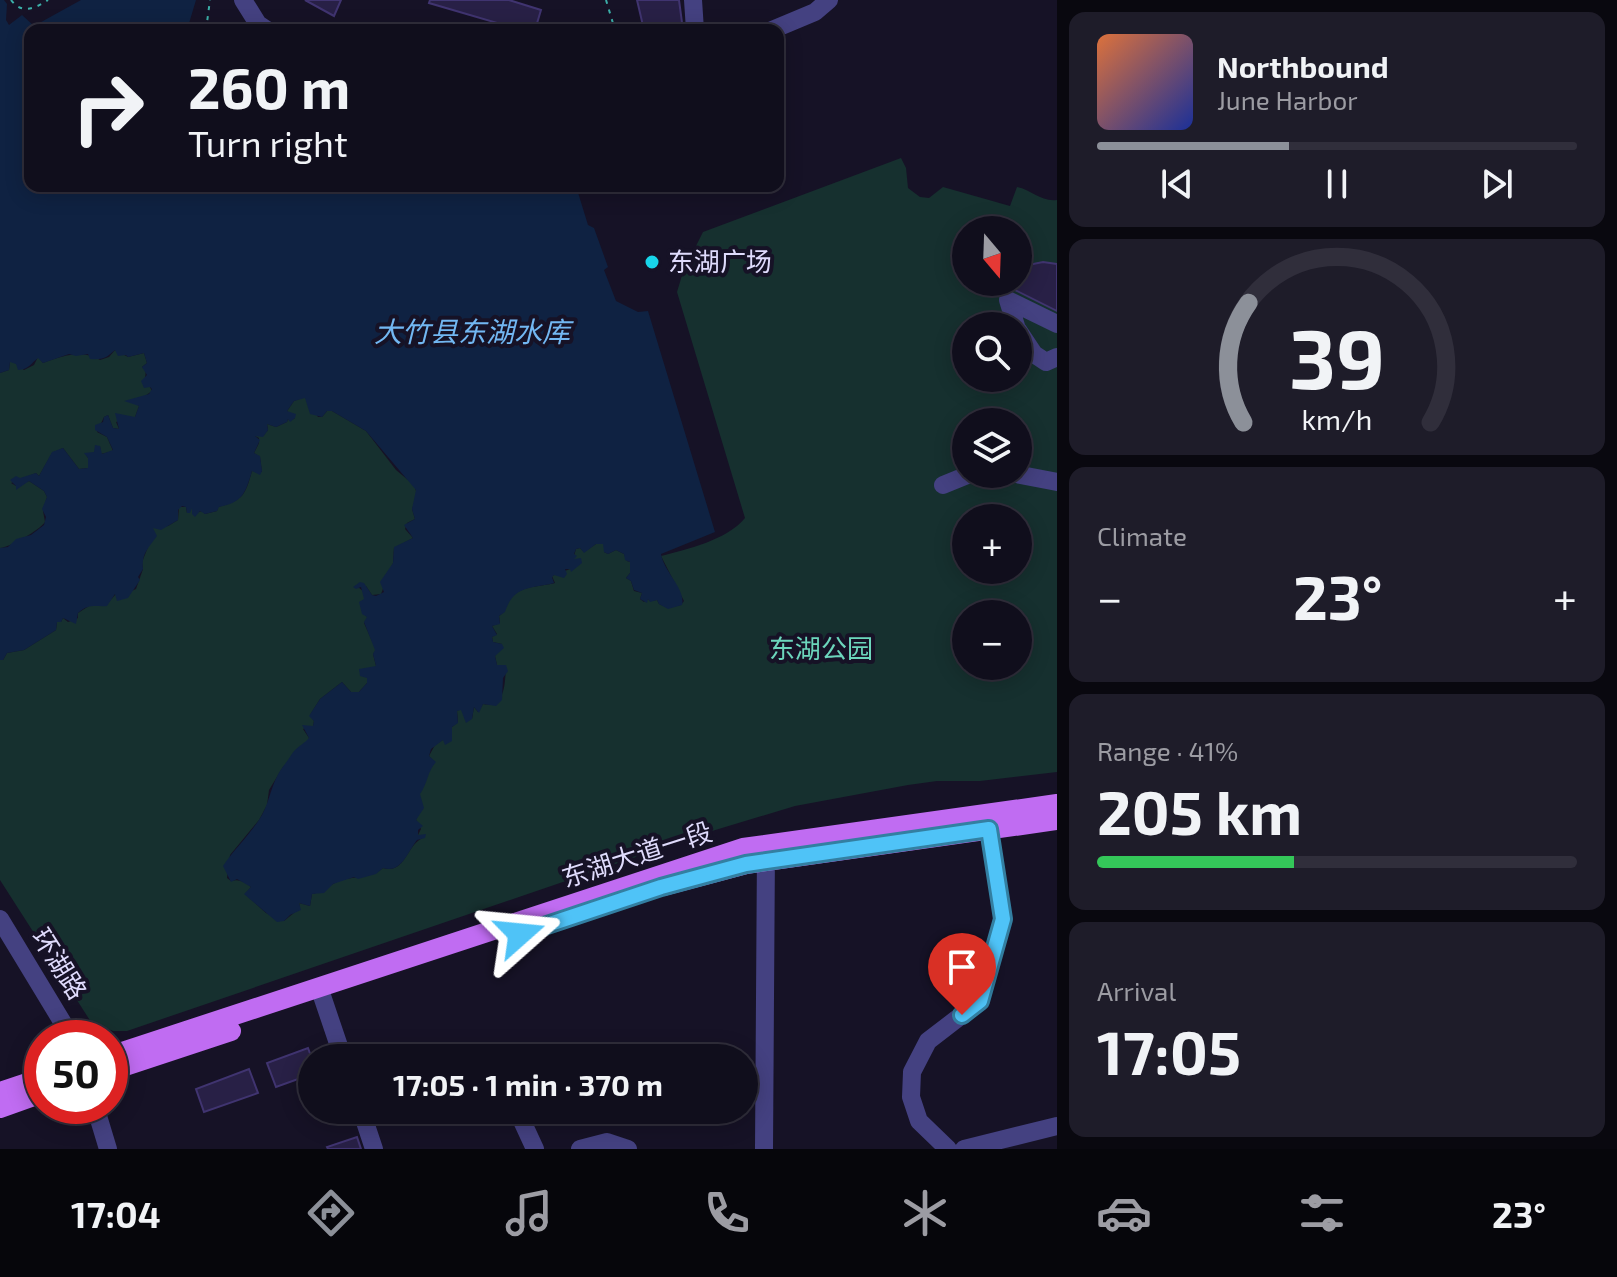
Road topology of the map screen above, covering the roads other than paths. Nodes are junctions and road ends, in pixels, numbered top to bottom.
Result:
1 (243, 0) edge
2 (693, 0) edge
3 (829, 0) edge
4 (258, 24) edge
5 (695, 24) edge
6 (784, 25) edge
7 (1012, 312) edge
8 (1057, 324) edge
9 (1032, 351) edge
10 (1053, 367) edge
11 (1032, 477) edge
12 (952, 481) edge
13 (1057, 482) edge
14 (943, 485) dead end
15 (1057, 804) edge
16 (1057, 820) edge
17 (989, 829) junction
18 (766, 853) junction
19 (0, 919) edge
20 (321, 993) junction
21 (61, 1020) edge
22 (338, 1044) edge
23 (128, 1051) edge
24 (128, 1064) edge
25 (24, 1084) edge
26 (0, 1092) edge
27 (24, 1099) edge
28 (0, 1108) edge
29 (100, 1124) edge
30 (366, 1124) edge
31 (523, 1124) edge
32 (1057, 1126) edge
33 (108, 1149) edge
34 (374, 1149) edge
35 (535, 1149) edge
36 (580, 1149) edge
37 (628, 1149) edge
38 (764, 1149) edge
39 (948, 1149) edge
40 (964, 1149) edge

1 - 4 street
2 - 5 street
3 - 6 street
7 - 8 street
9 - 10 street
11 - 13 street
12 - 14 street
15 - 18 main road, 东湖大道一段
16 - 17 main road, 东湖大道一段
17 - 18 main road, 东湖大道一段
17 - 39 street
18 - 20 main road, 东湖大道一段
18 - 38 street
19 - 21 street, 环湖路
20 - 22 street
20 - 23 main road, 东湖大道一段
20 - 24 main road, 东湖大道一段
25 - 26 main road
27 - 28 main road
29 - 33 street
30 - 34 street
31 - 35 street
32 - 40 street
36 - 37 street

